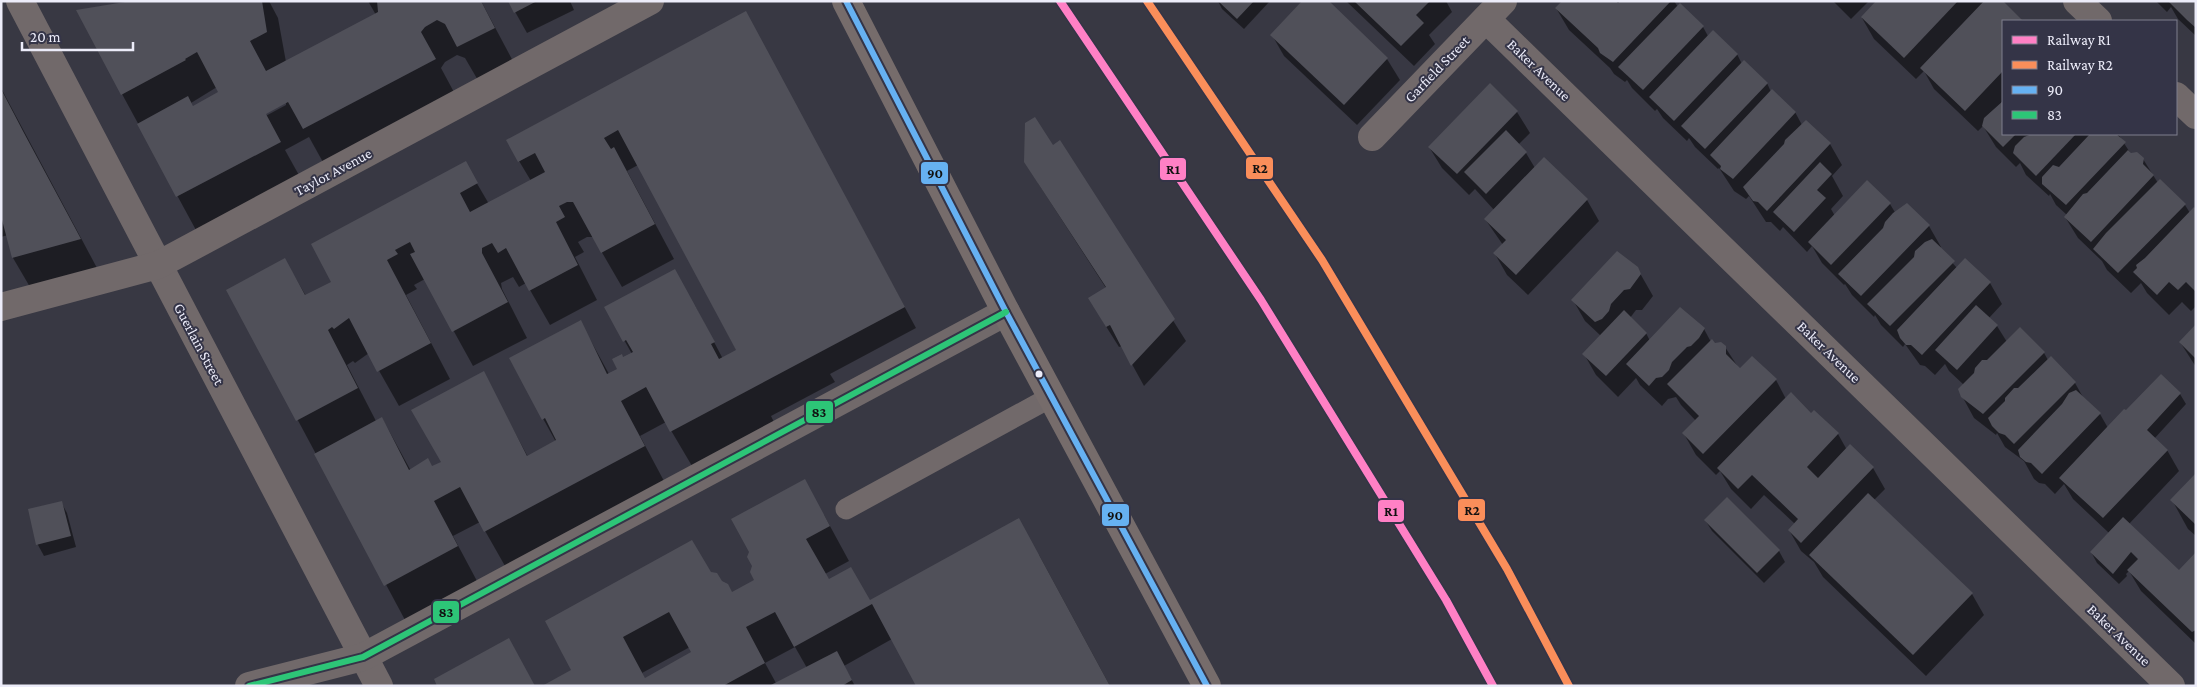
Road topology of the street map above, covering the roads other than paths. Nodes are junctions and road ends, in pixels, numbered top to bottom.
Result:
1 (20, 1) edge
2 (650, 1) edge
3 (846, 1) edge
4 (2077, 1) edge
5 (1494, 10) edge
6 (2097, 20) edge
7 (2177, 97) edge
8 (2196, 115) edge
9 (1372, 137) dead end
10 (158, 265) junction
11 (1, 307) edge
12 (1006, 312) junction
13 (1051, 397) junction
14 (846, 509) dead end
15 (363, 657) junction
16 (249, 686) edge
17 (380, 686) edge
18 (1207, 686) edge
19 (2172, 686) edge

1 - 10 street, Guerlain Street
2 - 10 street, Taylor Avenue
3 - 12 main road
4 - 6 street
5 - 9 street, Garfield Street
5 - 19 street, Baker Avenue
7 - 8 street
10 - 11 street, Taylor Avenue
10 - 15 street, Guerlain Street
12 - 13 main road
12 - 15 street
13 - 14 lane
13 - 18 main road
15 - 16 street
15 - 17 street, Guerlain Street

